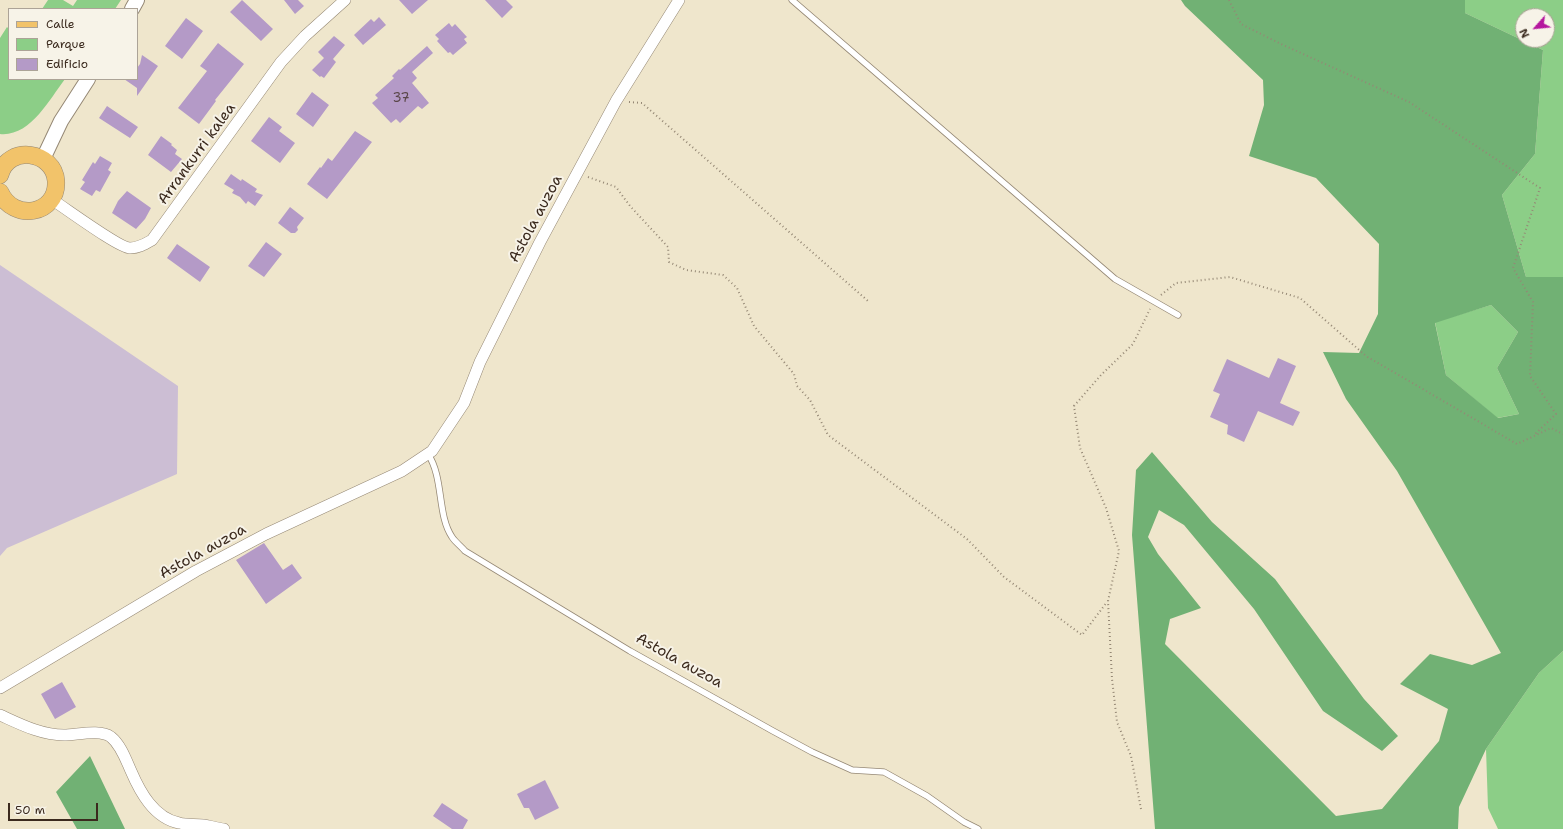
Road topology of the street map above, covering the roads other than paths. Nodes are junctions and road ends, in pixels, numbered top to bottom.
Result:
1 (346, 0) edge
2 (679, 0) edge
3 (792, 0) edge
4 (87, 80) edge
5 (43, 159) junction
6 (2, 166) edge
7 (52, 199) junction
8 (3, 204) edge
9 (1178, 315) dead end
10 (428, 454) junction
11 (0, 688) edge
12 (0, 715) edge
13 (224, 829) edge
14 (978, 829) edge

1 - 7 street, Arrankurri kalea
2 - 10 street, Astola auzoa
3 - 9 lane
4 - 5 street
5 - 6 main road
5 - 7 main road
7 - 8 main road
10 - 11 street, Astola auzoa
10 - 14 lane, Astola auzoa
12 - 13 street

